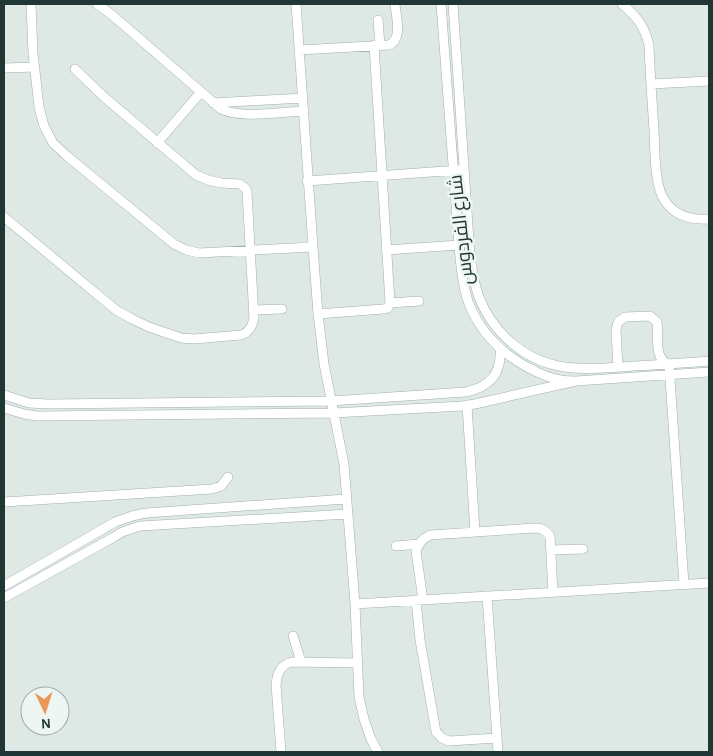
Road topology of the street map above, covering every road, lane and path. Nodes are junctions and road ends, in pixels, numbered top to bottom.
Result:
1 (31, 4) edge
2 (97, 4) edge
3 (296, 4) edge
4 (395, 4) edge
5 (441, 4) edge
6 (452, 4) edge
7 (622, 4) edge
8 (378, 20) dead end
9 (377, 45) junction
10 (299, 50) junction
11 (35, 67) junction
12 (4, 68) edge
13 (75, 69) dead end
14 (709, 81) edge
15 (651, 84) junction
16 (201, 92) junction
17 (303, 98) junction
18 (213, 102) junction
19 (304, 111) junction
20 (157, 142) junction
21 (453, 170) junction
22 (464, 170) junction
23 (382, 176) junction
24 (307, 181) junction
25 (4, 217) edge
26 (709, 219) edge
27 (459, 245) junction
28 (313, 247) junction
29 (386, 250) junction
30 (250, 251) junction
31 (419, 301) dead end
32 (390, 303) junction
33 (282, 309) dead end
34 (253, 310) junction
35 (318, 314) junction
36 (500, 349) junction
37 (709, 361) edge
38 (669, 364) junction
39 (618, 367) junction
40 (709, 372) edge
41 (670, 375) junction
42 (576, 381) junction
43 (4, 395) edge
44 (331, 401) junction
45 (467, 405) junction
46 (4, 408) edge
47 (334, 413) junction
48 (228, 478) dead end
49 (346, 499) junction
50 (4, 502) edge
51 (348, 514) junction
52 (475, 532) junction
53 (419, 544) junction
54 (396, 546) dead end
55 (583, 549) dead end
56 (551, 550) junction
57 (709, 583) edge
58 (684, 584) junction
59 (4, 586) edge
60 (553, 592) junction
61 (487, 596) junction
62 (4, 598) edge
63 (420, 600) junction
64 (355, 604) junction
65 (293, 636) dead end
66 (301, 662) junction
67 (357, 663) junction
68 (497, 738) junction
69 (281, 752) edge
70 (378, 752) edge
71 (498, 752) edge

1 - 11 street
2 - 16 street
3 - 10 street
4 - 9 street
5 - 21 street, شارع الفردوس
6 - 22 street, شارع الفردوس
7 - 15 street
8 - 9 street
9 - 10 street
9 - 23 street
10 - 17 street
11 - 12 street
11 - 30 street
13 - 20 street
14 - 15 street
15 - 26 street
16 - 18 street
16 - 20 street
17 - 18 street
17 - 19 street
18 - 19 street
19 - 24 street
20 - 30 street
21 - 22 street
21 - 23 street
21 - 27 street, شارع الفردوس
22 - 39 street, شارع الفردوس
23 - 24 street
23 - 29 street
24 - 28 street
25 - 34 street
27 - 29 street
27 - 36 street, شارع الفردوس
28 - 30 street
28 - 35 street
29 - 32 street
30 - 34 street
31 - 32 street
32 - 35 street
33 - 34 street
35 - 44 street
36 - 42 street, شارع الفردوس
36 - 44 street
37 - 38 street, شارع الفردوس
38 - 39 street, شارع الفردوس
38 - 39 street
38 - 41 street
40 - 41 street, شارع الفردوس
41 - 42 street, شارع الفردوس
41 - 58 street
42 - 45 street
43 - 44 street
44 - 47 street
45 - 47 street
45 - 52 street
46 - 47 street
47 - 49 street
48 - 50 street
49 - 51 street
49 - 59 street
51 - 62 street
51 - 64 street
52 - 53 street
52 - 56 street
53 - 54 street
53 - 63 street
55 - 56 street
56 - 60 street
57 - 58 street
58 - 60 street
60 - 61 street
61 - 63 street
61 - 68 street
63 - 64 street
63 - 68 street
64 - 67 street
65 - 66 street
66 - 67 street
66 - 69 street
67 - 70 street
68 - 71 street

